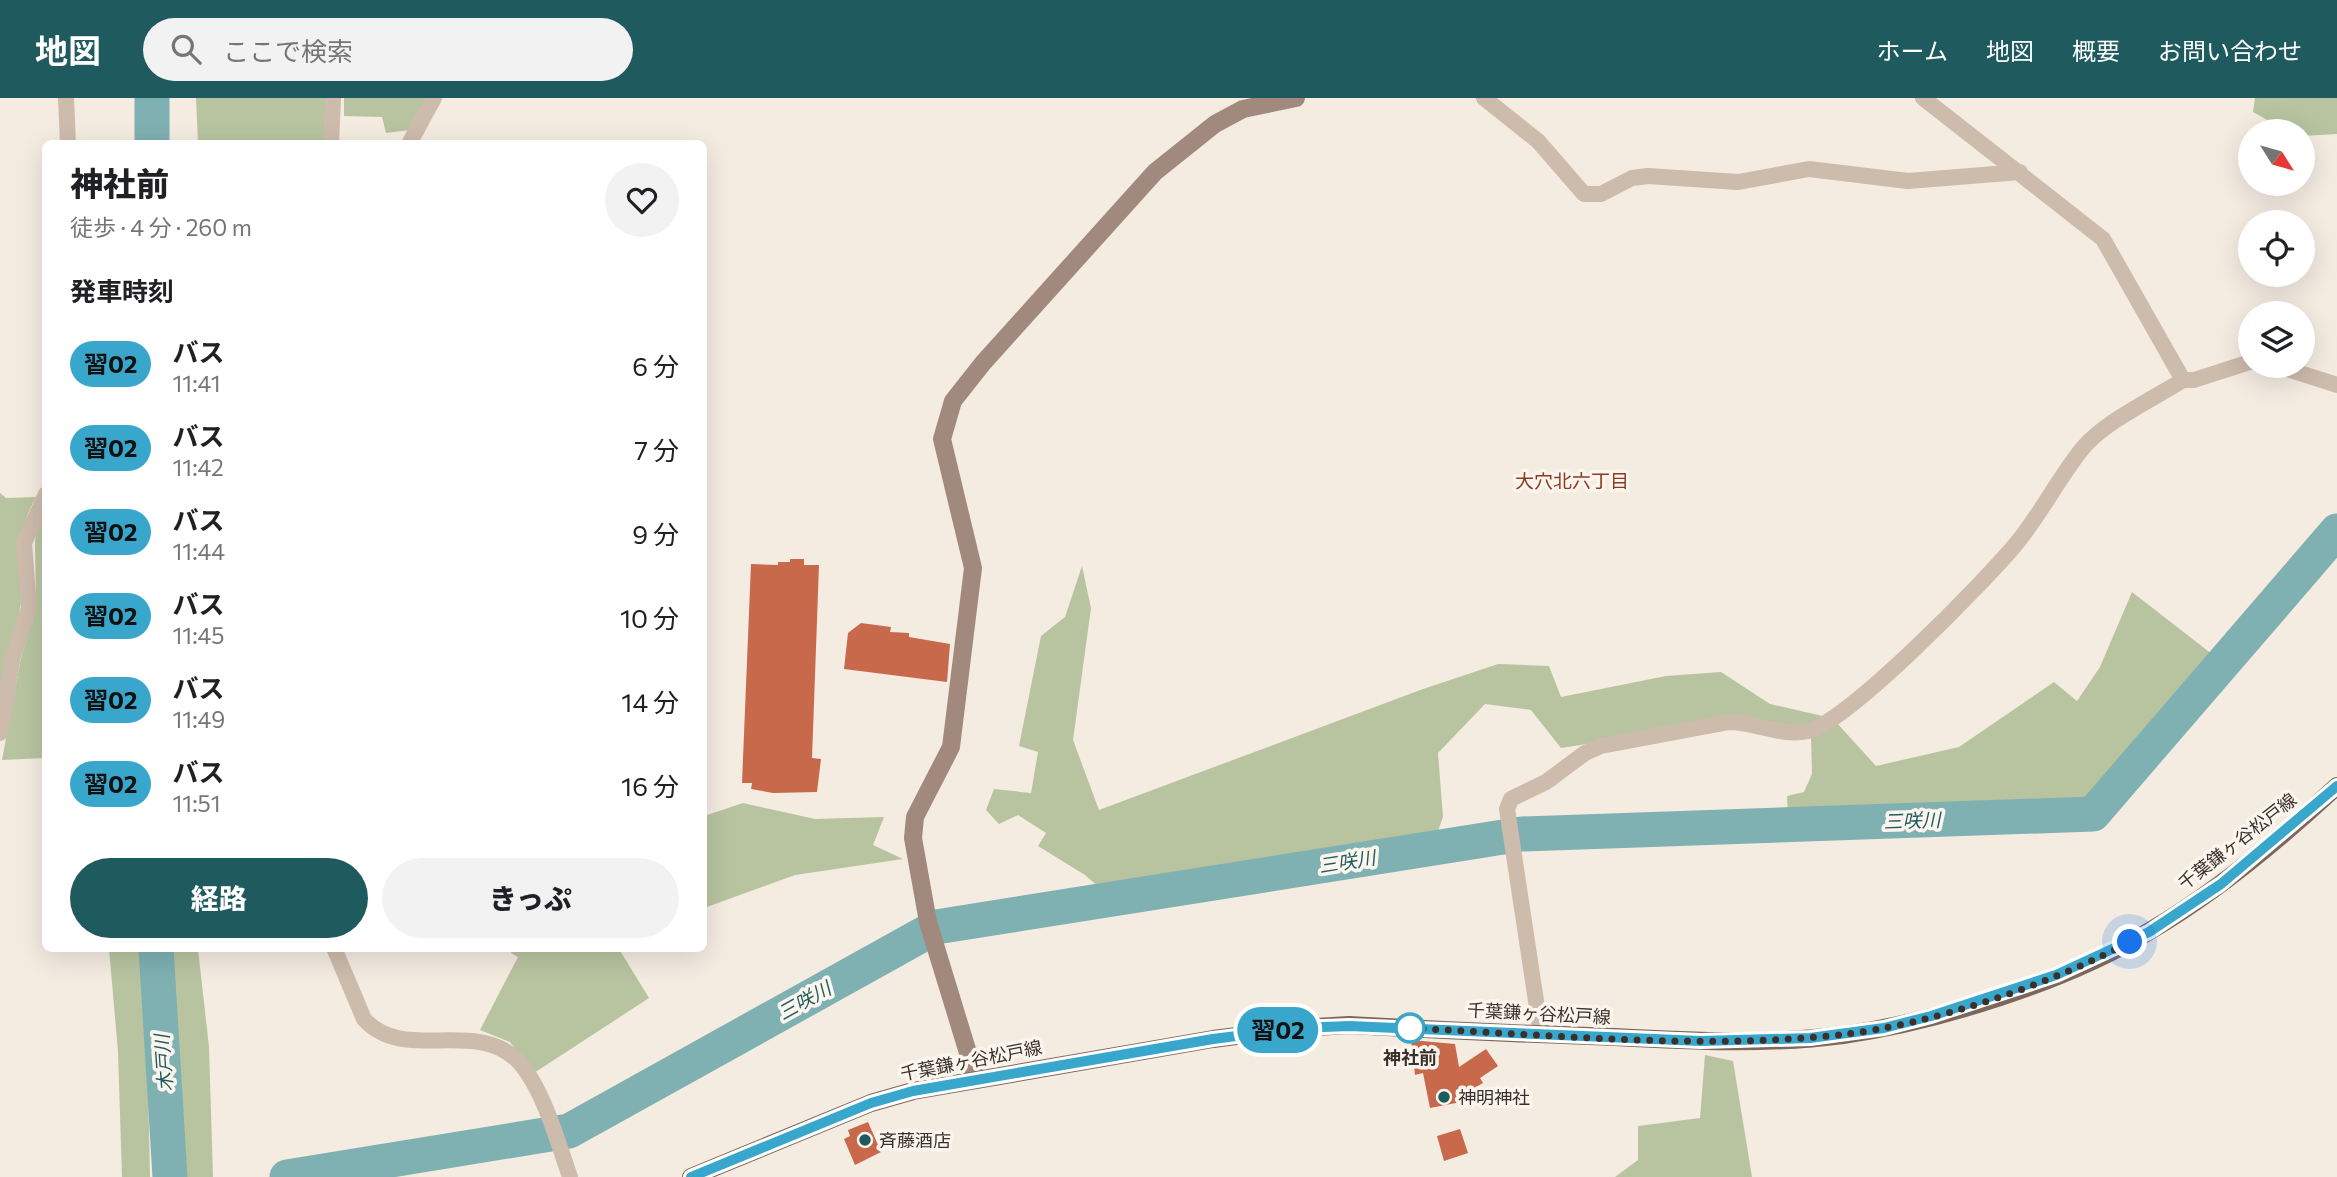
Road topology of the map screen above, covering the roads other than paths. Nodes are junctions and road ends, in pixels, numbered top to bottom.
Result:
1 (66, 98) edge
2 (333, 98) edge
3 (434, 98) edge
4 (1296, 98) edge
5 (1484, 98) edge
6 (1923, 98) edge
7 (68, 140) edge
8 (331, 140) edge
9 (411, 140) edge
10 (2020, 172) junction
11 (2238, 366) edge
12 (2315, 378) edge
13 (2183, 380) junction
14 (2337, 385) edge
15 (42, 503) edge
16 (0, 733) edge
17 (2337, 786) edge
18 (336, 952) edge
19 (1541, 1034) junction
20 (976, 1079) junction
21 (570, 1177) edge
22 (691, 1177) edge

1 - 7 street
2 - 8 street
3 - 9 street
4 - 20 street
5 - 10 street
6 - 10 street
10 - 13 street
11 - 13 street
12 - 14 street
13 - 19 street
15 - 16 street
17 - 19 main road, 千葉鎌ヶ谷松戸線
18 - 21 street
19 - 20 main road, 千葉鎌ヶ谷松戸線
20 - 22 main road, 千葉鎌ヶ谷松戸線

